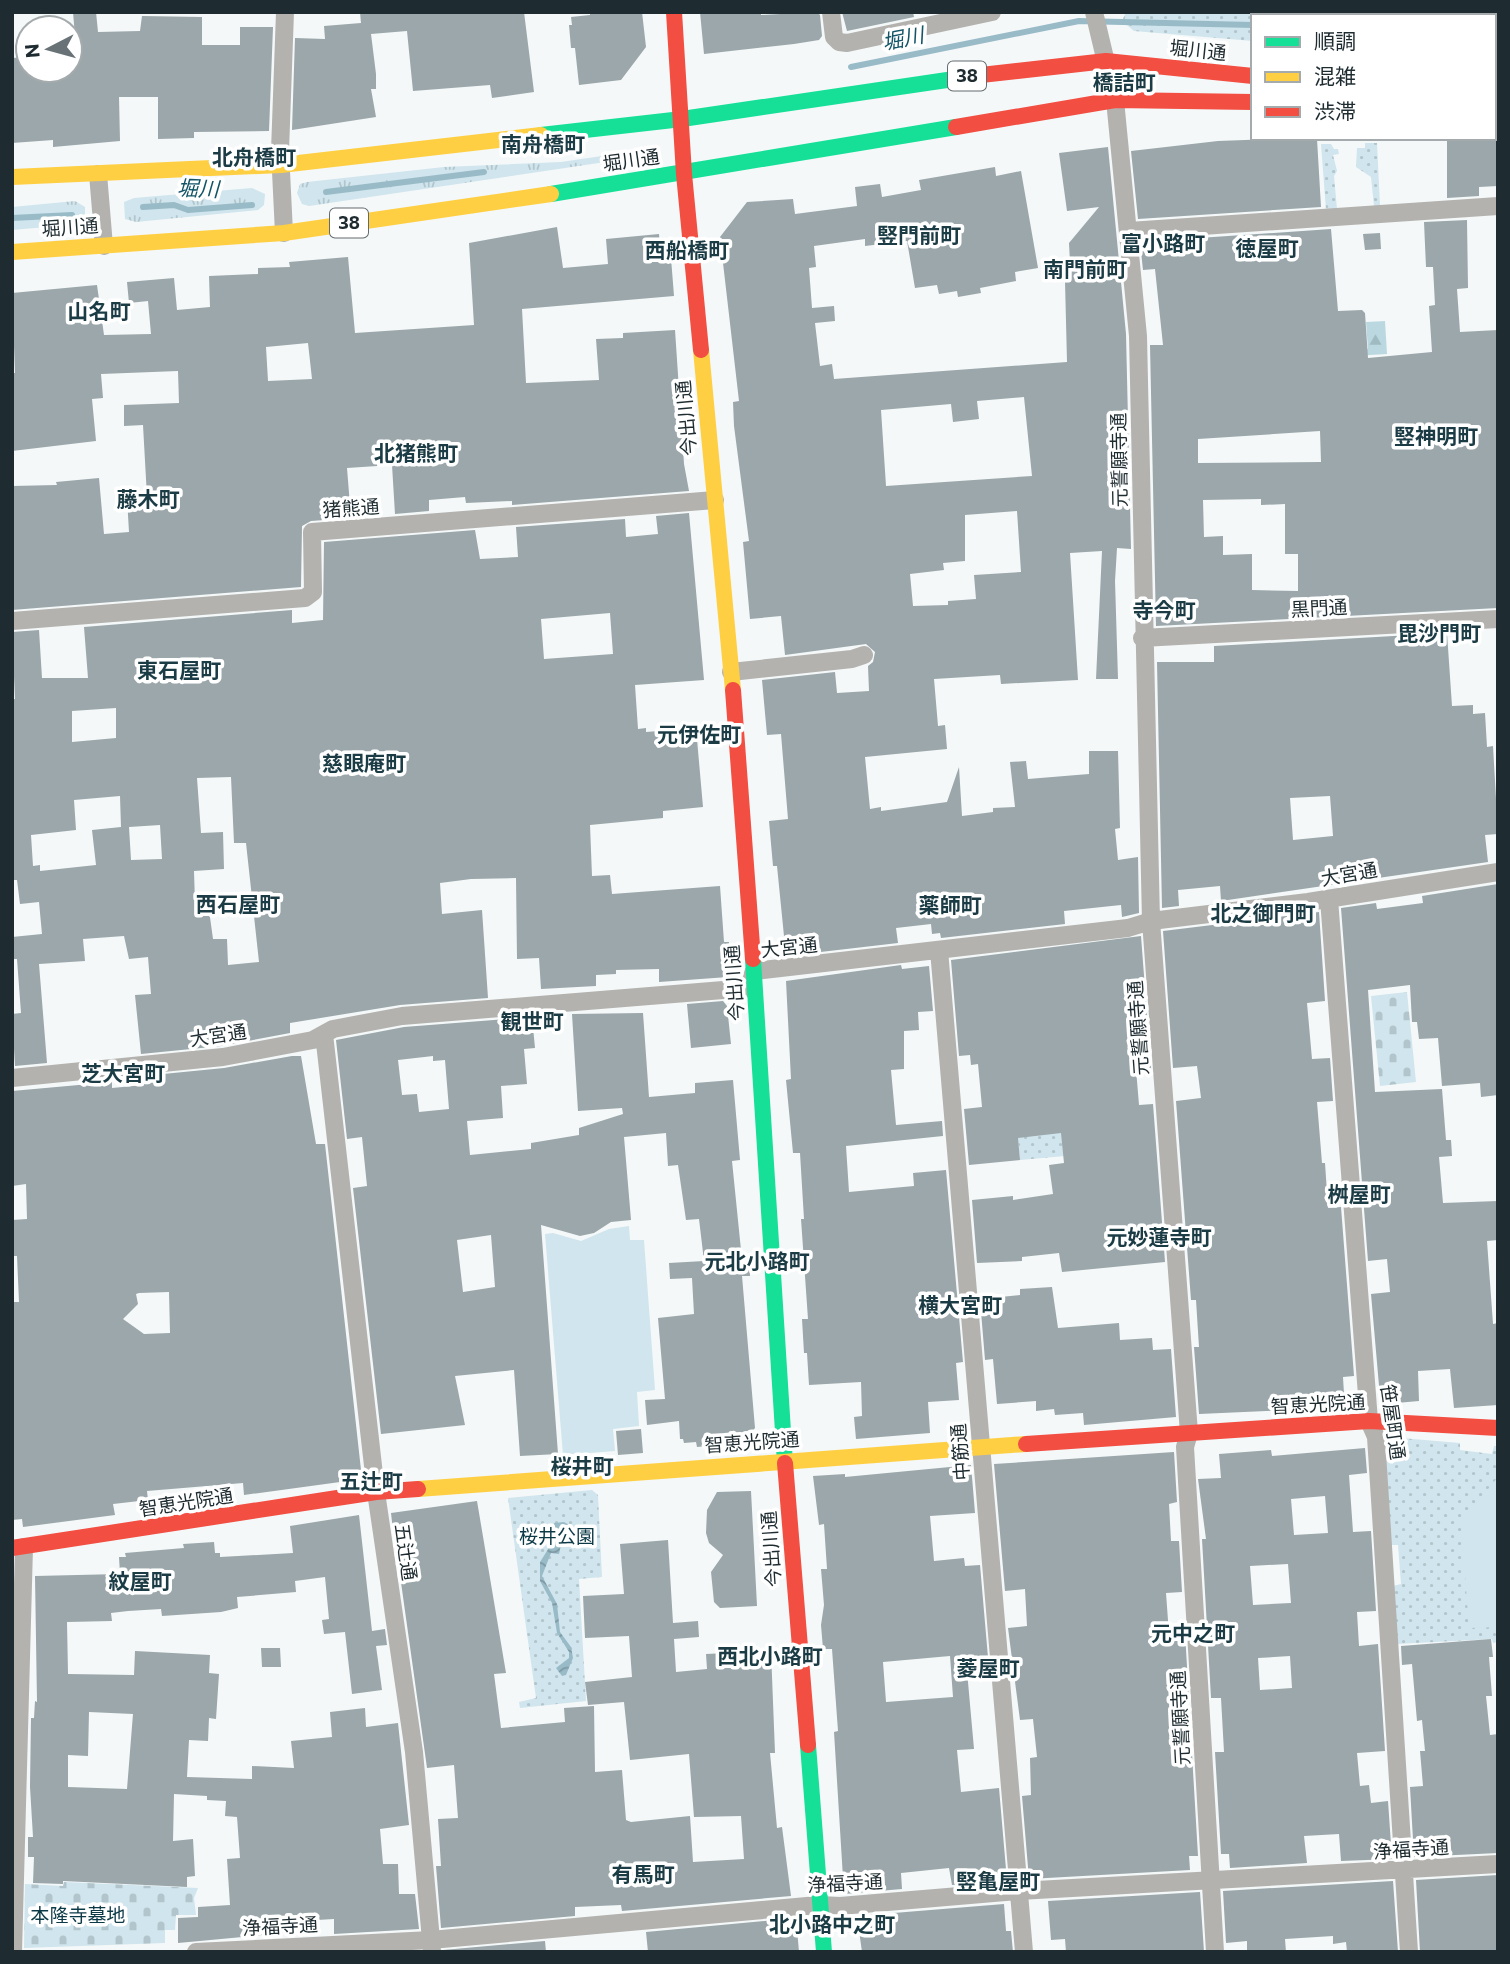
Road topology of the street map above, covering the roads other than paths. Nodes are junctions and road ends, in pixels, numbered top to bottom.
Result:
1 (285, 12) edge
2 (674, 12) edge
3 (831, 12) edge
4 (992, 12) edge
5 (1096, 17) edge
6 (1106, 61) junction
7 (1251, 76) edge
8 (1115, 100) junction
9 (1251, 102) edge
10 (682, 119) junction
11 (281, 165) junction
12 (98, 174) junction
13 (684, 174) junction
14 (12, 177) edge
15 (1498, 206) edge
16 (1129, 231) junction
17 (284, 233) junction
18 (104, 246) junction
19 (12, 252) edge
20 (715, 500) junction
21 (1498, 619) edge
22 (12, 621) edge
23 (1142, 638) junction
24 (864, 654) dead end
25 (731, 672) junction
26 (1498, 872) edge
27 (1329, 899) junction
28 (1151, 921) junction
29 (939, 950) junction
30 (754, 971) junction
31 (324, 1034) junction
32 (12, 1078) edge
33 (1369, 1421) junction
34 (1498, 1428) edge
35 (1189, 1433) junction
36 (980, 1448) junction
37 (785, 1460) junction
38 (376, 1492) junction
39 (18, 1547) edge
40 (16, 1776) edge
41 (1498, 1864) edge
42 (1404, 1871) junction
43 (1211, 1880) junction
44 (1019, 1891) junction
45 (818, 1905) junction
46 (432, 1946) edge
47 (13, 1952) edge
48 (196, 1952) edge
49 (824, 1952) edge
50 (1024, 1952) edge
51 (1215, 1952) edge
52 (1409, 1952) edge

1 - 11 street
2 - 10 main road, 今出川通
3 - 4 street
5 - 6 street, 元誓願寺通
6 - 7 main road, 堀川通 / 38
6 - 8 street, 元誓願寺通
6 - 10 main road, 堀川通 / 38
8 - 9 main road, 堀川通 / 38
8 - 13 main road, 堀川通 / 38
8 - 16 street, 元誓願寺通
10 - 11 main road, 堀川通 / 38
10 - 13 main road, 今出川通
11 - 12 main road, 堀川通 / 38
11 - 17 street
12 - 14 main road, 堀川通 / 38
12 - 18 street
13 - 17 main road, 堀川通 / 38
13 - 20 main road, 今出川通
15 - 16 street
16 - 23 street, 元誓願寺通
17 - 18 main road, 堀川通 / 38
18 - 19 main road, 堀川通 / 38
20 - 22 street, 猪熊通
20 - 25 main road, 今出川通
21 - 23 street, 黒門通
23 - 28 street, 元誓願寺通
24 - 25 street
25 - 30 main road, 今出川通
26 - 27 street, 大宮通
27 - 28 street, 大宮通
27 - 33 street, 笹屋町通
28 - 29 street, 大宮通
28 - 35 street, 元誓願寺通
29 - 30 street, 大宮通
29 - 36 street, 中筋通
30 - 31 street, 大宮通
30 - 37 main road, 今出川通
31 - 32 street, 大宮通
31 - 38 street, 五辻通
33 - 34 main road, 智恵光院通
33 - 35 main road, 智恵光院通
33 - 42 street, 笹屋町通
35 - 36 main road, 智恵光院通
35 - 43 street, 元誓願寺通
36 - 37 main road, 智恵光院通
36 - 44 street, 中筋通
37 - 38 main road, 智恵光院通
37 - 45 main road, 今出川通
38 - 39 main road, 智恵光院通
38 - 46 street, 五辻通
39 - 40 street
40 - 47 street
41 - 42 street, 浄福寺通
42 - 43 street, 浄福寺通
42 - 52 street, 笹屋町通
43 - 44 street, 浄福寺通
43 - 51 street, 元誓願寺通
44 - 45 street, 浄福寺通
44 - 50 street, 中筋通
45 - 46 street, 浄福寺通
45 - 49 main road, 今出川通
46 - 48 street, 浄福寺通

